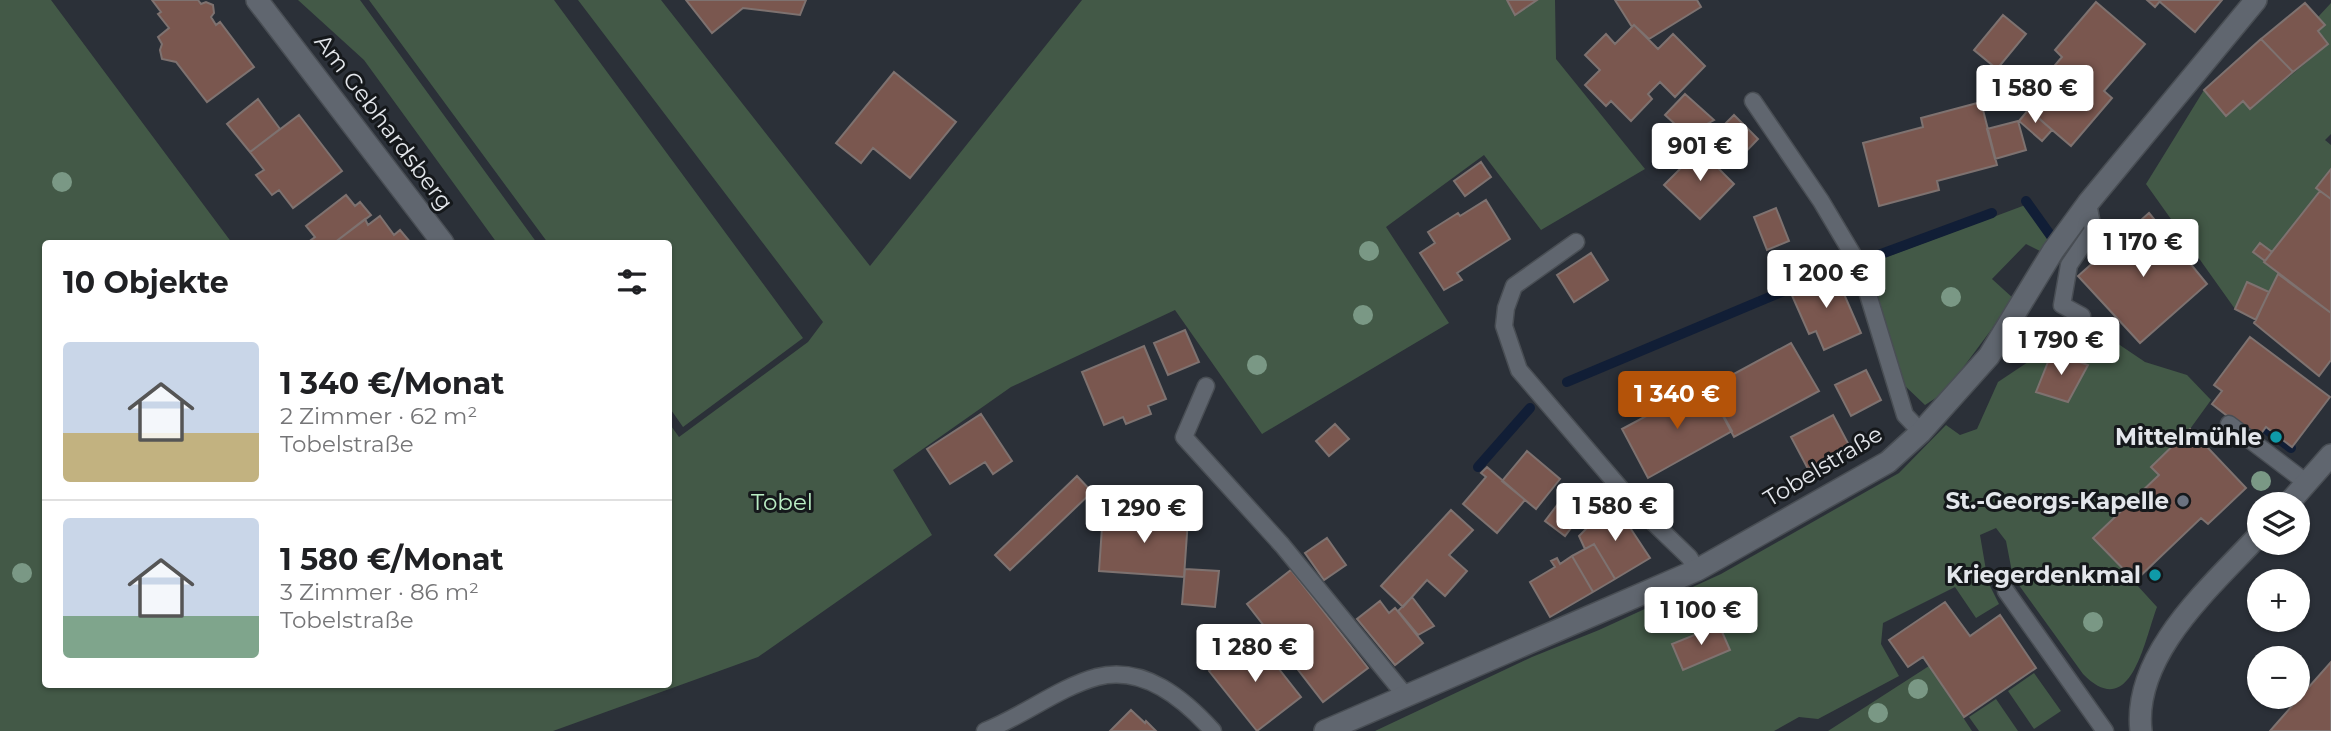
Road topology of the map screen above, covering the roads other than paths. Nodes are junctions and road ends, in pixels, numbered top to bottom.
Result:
1 (257, 0) edge
2 (2256, 0) edge
3 (1754, 101) dead end
4 (2088, 203) junction
5 (441, 240) edge
6 (1576, 242) dead end
7 (2082, 316) dead end
8 (1206, 386) dead end
9 (2229, 424) dead end
10 (1921, 432) junction
11 (2331, 455) edge
12 (2307, 483) junction
13 (2299, 492) edge
14 (2247, 548) edge
15 (1697, 570) junction
16 (2006, 591) dead end
17 (1405, 695) junction
18 (2136, 729) edge
19 (985, 731) edge
20 (1213, 731) edge
21 (1325, 731) edge
22 (2105, 731) edge

1 - 5 street, Am Gebhardsberg
2 - 4 street, Tobelstraße
3 - 10 lane
4 - 7 lane
4 - 10 street, Tobelstraße
6 - 15 lane
8 - 17 lane
9 - 12 lane
10 - 15 street, Tobelstraße
11 - 12 street
12 - 13 street
14 - 18 street
15 - 17 street, Tobelstraße
16 - 22 lane
17 - 21 street, Tobelstraße
19 - 20 lane

